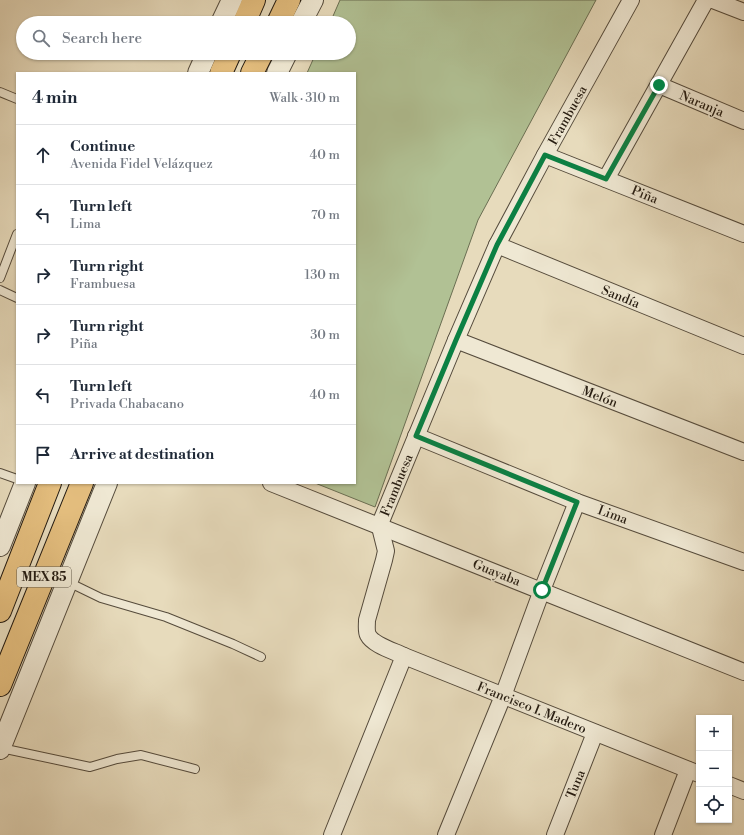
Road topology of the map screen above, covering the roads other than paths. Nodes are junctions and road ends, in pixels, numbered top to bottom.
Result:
1 (232, 0) edge
2 (254, 0) edge
3 (289, 0) edge
4 (313, 0) edge
5 (631, 0) edge
6 (706, 0) edge
7 (712, 0) edge
8 (744, 12) edge
9 (224, 16) edge
10 (247, 16) edge
11 (281, 16) edge
12 (305, 16) edge
13 (204, 60) edge
14 (227, 60) edge
15 (258, 60) edge
16 (284, 60) edge
17 (198, 72) edge
18 (221, 72) edge
19 (252, 72) edge
20 (278, 72) edge
21 (659, 85) junction
22 (0, 92) edge
23 (16, 99) edge
24 (744, 121) edge
25 (545, 155) junction
26 (606, 179) junction
27 (744, 234) edge
28 (16, 237) edge
29 (497, 245) junction
30 (0, 278) edge
31 (0, 290) edge
32 (16, 298) edge
33 (456, 340) junction
34 (744, 346) edge
35 (416, 436) junction
36 (744, 452) edge
37 (0, 473) edge
38 (16, 479) edge
39 (25, 484) edge
40 (50, 484) edge
41 (82, 484) edge
42 (107, 484) edge
43 (273, 484) edge
44 (577, 502) junction
45 (380, 527) junction
46 (0, 546) edge
47 (744, 562) edge
48 (67, 581) junction
49 (542, 590) junction
50 (0, 611) edge
51 (368, 635) joint
52 (404, 656) junction
53 (261, 657) dead end
54 (744, 672) edge
55 (3, 678) edge
56 (503, 696) junction
57 (595, 733) junction
58 (0, 748) edge
59 (195, 769) dead end
60 (694, 772) edge
61 (732, 786) edge
62 (744, 791) edge
63 (332, 835) edge
64 (446, 835) edge
65 (555, 835) edge
66 (663, 835) edge

1 - 9 street
2 - 10 highway
3 - 11 highway
4 - 12 street
5 - 25 street, Frambuesa
6 - 21 street
7 - 8 street
13 - 17 street
14 - 18 highway
15 - 19 highway
16 - 20 street
21 - 24 street, Naranja
21 - 26 street
22 - 23 lane
25 - 26 street, Piña
25 - 29 street, Frambuesa
26 - 27 street, Piña
28 - 30 lane
29 - 33 street, Frambuesa
29 - 34 street, Sandía
31 - 32 lane
33 - 35 street, Frambuesa
33 - 36 street, Melón
35 - 44 street, Lima
35 - 45 street, Frambuesa
37 - 38 lane
39 - 46 street
40 - 50 highway, MEX 85
41 - 55 highway, MEX 85
42 - 48 street
43 - 45 street, Guayaba
44 - 47 street, Lima
44 - 49 street
45 - 49 street, Guayaba
45 - 51 street, Frambuesa
48 - 53 lane
48 - 58 street
49 - 54 street, Guayaba
49 - 56 street
51 - 52 street, Francisco I. Madero
52 - 56 street, Francisco I. Madero
52 - 63 street
56 - 57 street, Francisco I. Madero
56 - 64 street
57 - 60 street, Francisco I. Madero
57 - 65 street, Tuna
58 - 59 lane
60 - 66 street
61 - 62 street

